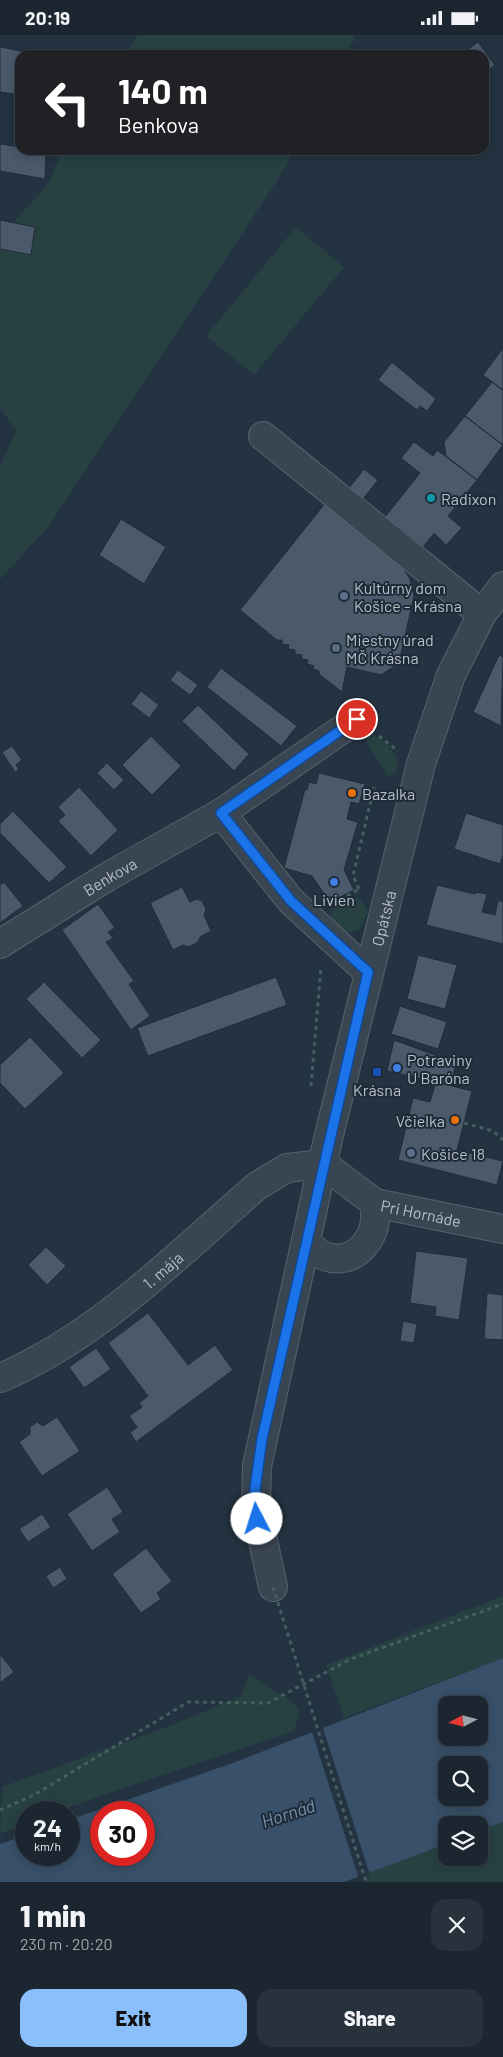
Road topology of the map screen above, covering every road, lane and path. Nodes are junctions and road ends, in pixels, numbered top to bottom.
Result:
1 (263, 436) dead end
2 (503, 585) edge
3 (482, 614) junction
4 (358, 718) joint
5 (420, 768) junction
6 (374, 787) dead end
7 (221, 813) junction
8 (359, 889) dead end
9 (0, 944) edge
10 (368, 972) junction
11 (464, 1123) dead end
12 (503, 1140) edge
13 (323, 1164) junction
14 (375, 1203) junction
15 (503, 1229) edge
16 (306, 1241) junction
17 (0, 1378) edge
18 (273, 1587) joint
19 (503, 1604) edge
20 (0, 1810) edge
21 (366, 1882) edge

1 - 3 street
2 - 3 street, Opátska
3 - 5 street, Opátska
4 - 5 path
4 - 7 street, Benkova
5 - 10 street, Opátska
6 - 8 path
7 - 9 street, Benkova
7 - 10 street
10 - 13 street, Opátska
11 - 12 path
13 - 14 street, Pri Hornáde
13 - 16 street, Opátska
13 - 17 street, 1. mája
14 - 15 street, Pri Hornáde
14 - 16 street
16 - 18 street, Opátska
18 - 21 path, bridge
19 - 20 path

